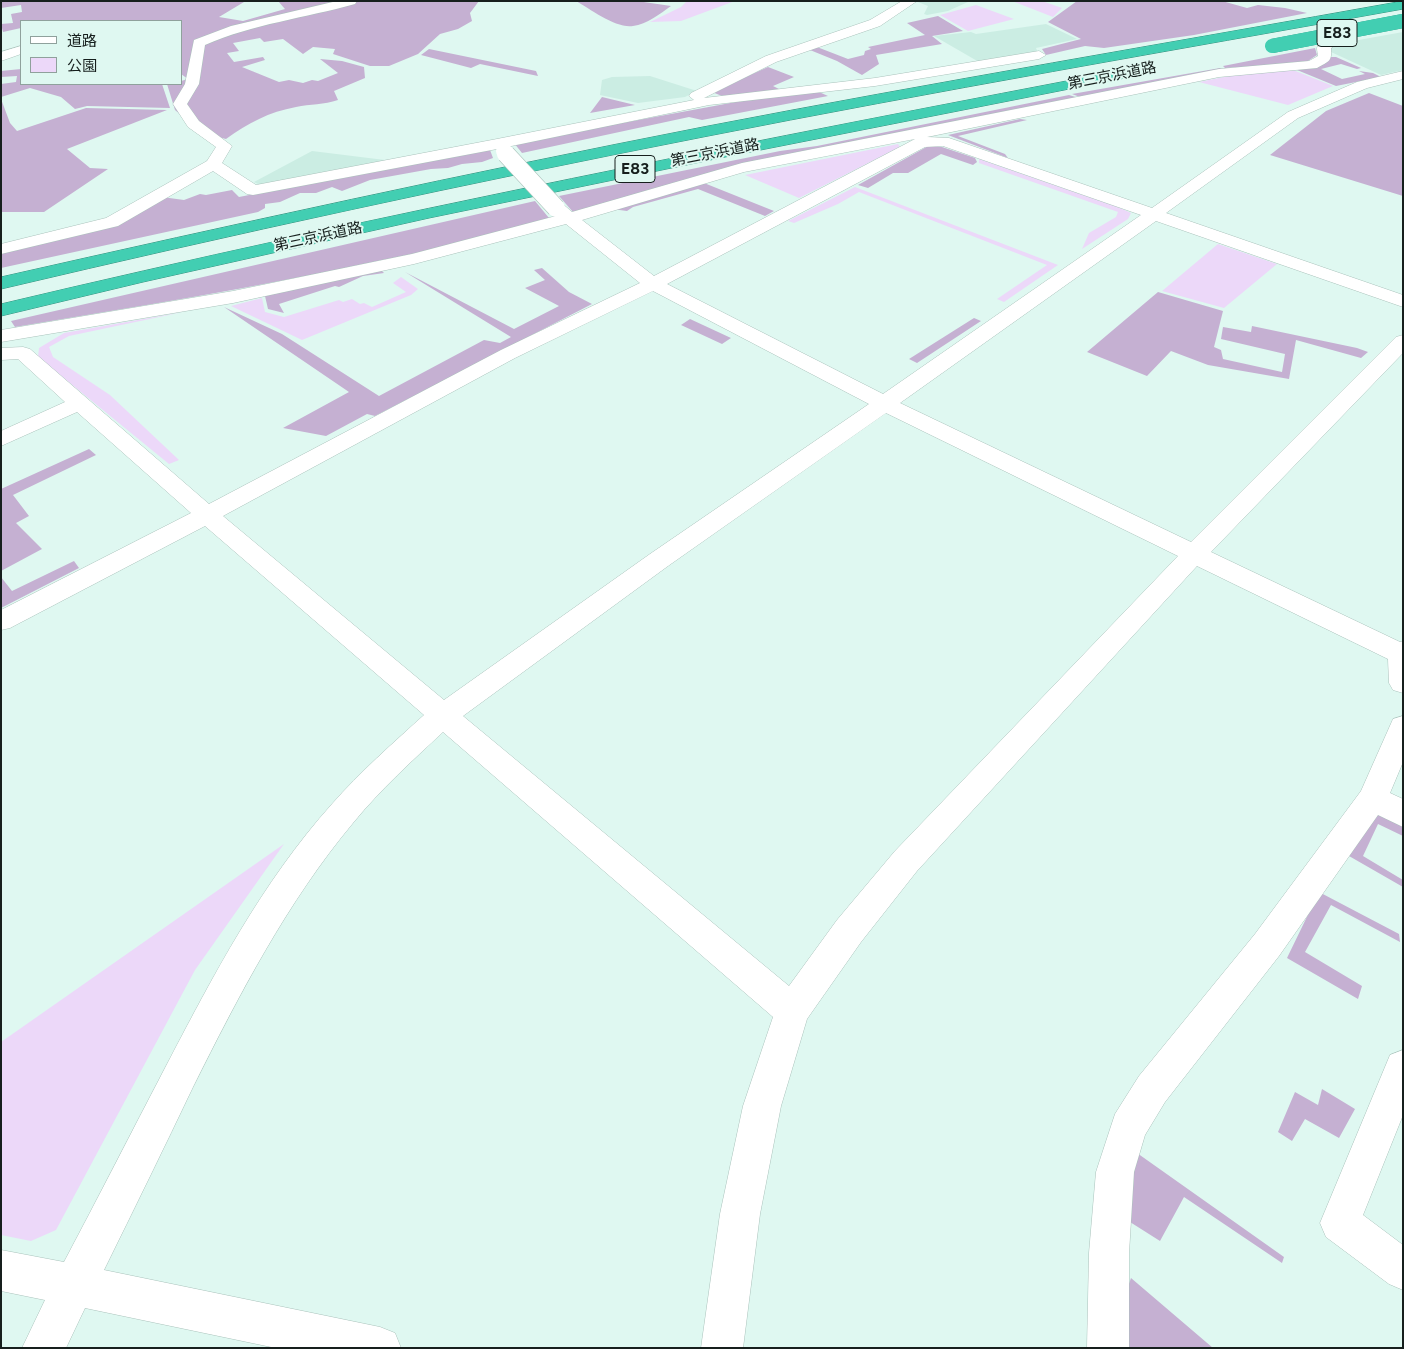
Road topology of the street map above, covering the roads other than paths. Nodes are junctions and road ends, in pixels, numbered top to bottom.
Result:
1 (351, 1) edge
2 (911, 1) edge
3 (1402, 3) edge
4 (1403, 16) edge
5 (1403, 21) edge
6 (1252, 49) dead end
7 (20, 50) edge
8 (1038, 55) dead end
9 (1, 57) edge
10 (1164, 66) dead end
11 (1403, 75) edge
12 (677, 108) junction
13 (500, 147) junction
14 (213, 164) junction
15 (563, 213) junction
16 (1156, 214) junction
17 (1, 249) edge
18 (1, 284) edge
19 (653, 284) junction
20 (1403, 301) edge
21 (1, 310) edge
22 (1, 336) edge
23 (1403, 341) edge
24 (1, 354) edge
25 (80, 403) junction
26 (885, 404) junction
27 (1, 439) edge
28 (207, 515) junction
29 (1195, 554) junction
30 (1, 621) edge
31 (1402, 653) edge
32 (1403, 683) edge
33 (442, 716) junction
34 (1403, 727) edge
35 (1388, 806) edge
36 (792, 1011) junction
37 (1403, 1068) edge
38 (1, 1270) edge
39 (1403, 1270) edge
40 (74, 1285) junction
41 (43, 1348) edge
42 (380, 1348) edge
43 (722, 1348) edge
44 (1108, 1348) edge

1 - 14 street
2 - 12 street
3 - 18 highway, 第三京浜道路 / E83
4 - 15 street
5 - 6 highway, E83, bridge
7 - 9 street
8 - 12 street
10 - 21 highway, 第三京浜道路 / E83
11 - 16 street
12 - 13 street
13 - 14 street
13 - 15 street, bridge
14 - 17 street
15 - 19 street
15 - 22 street
16 - 19 street
16 - 20 street
16 - 26 street
19 - 26 street
19 - 28 street
23 - 29 street
24 - 25 street
25 - 27 street
25 - 28 street
26 - 29 street
26 - 33 street
28 - 30 street
28 - 33 street
29 - 31 street
29 - 36 street
31 - 32 street
33 - 36 street
33 - 40 street
34 - 35 street
35 - 44 street
36 - 43 street
37 - 39 street
38 - 40 street
40 - 41 street
40 - 42 street

